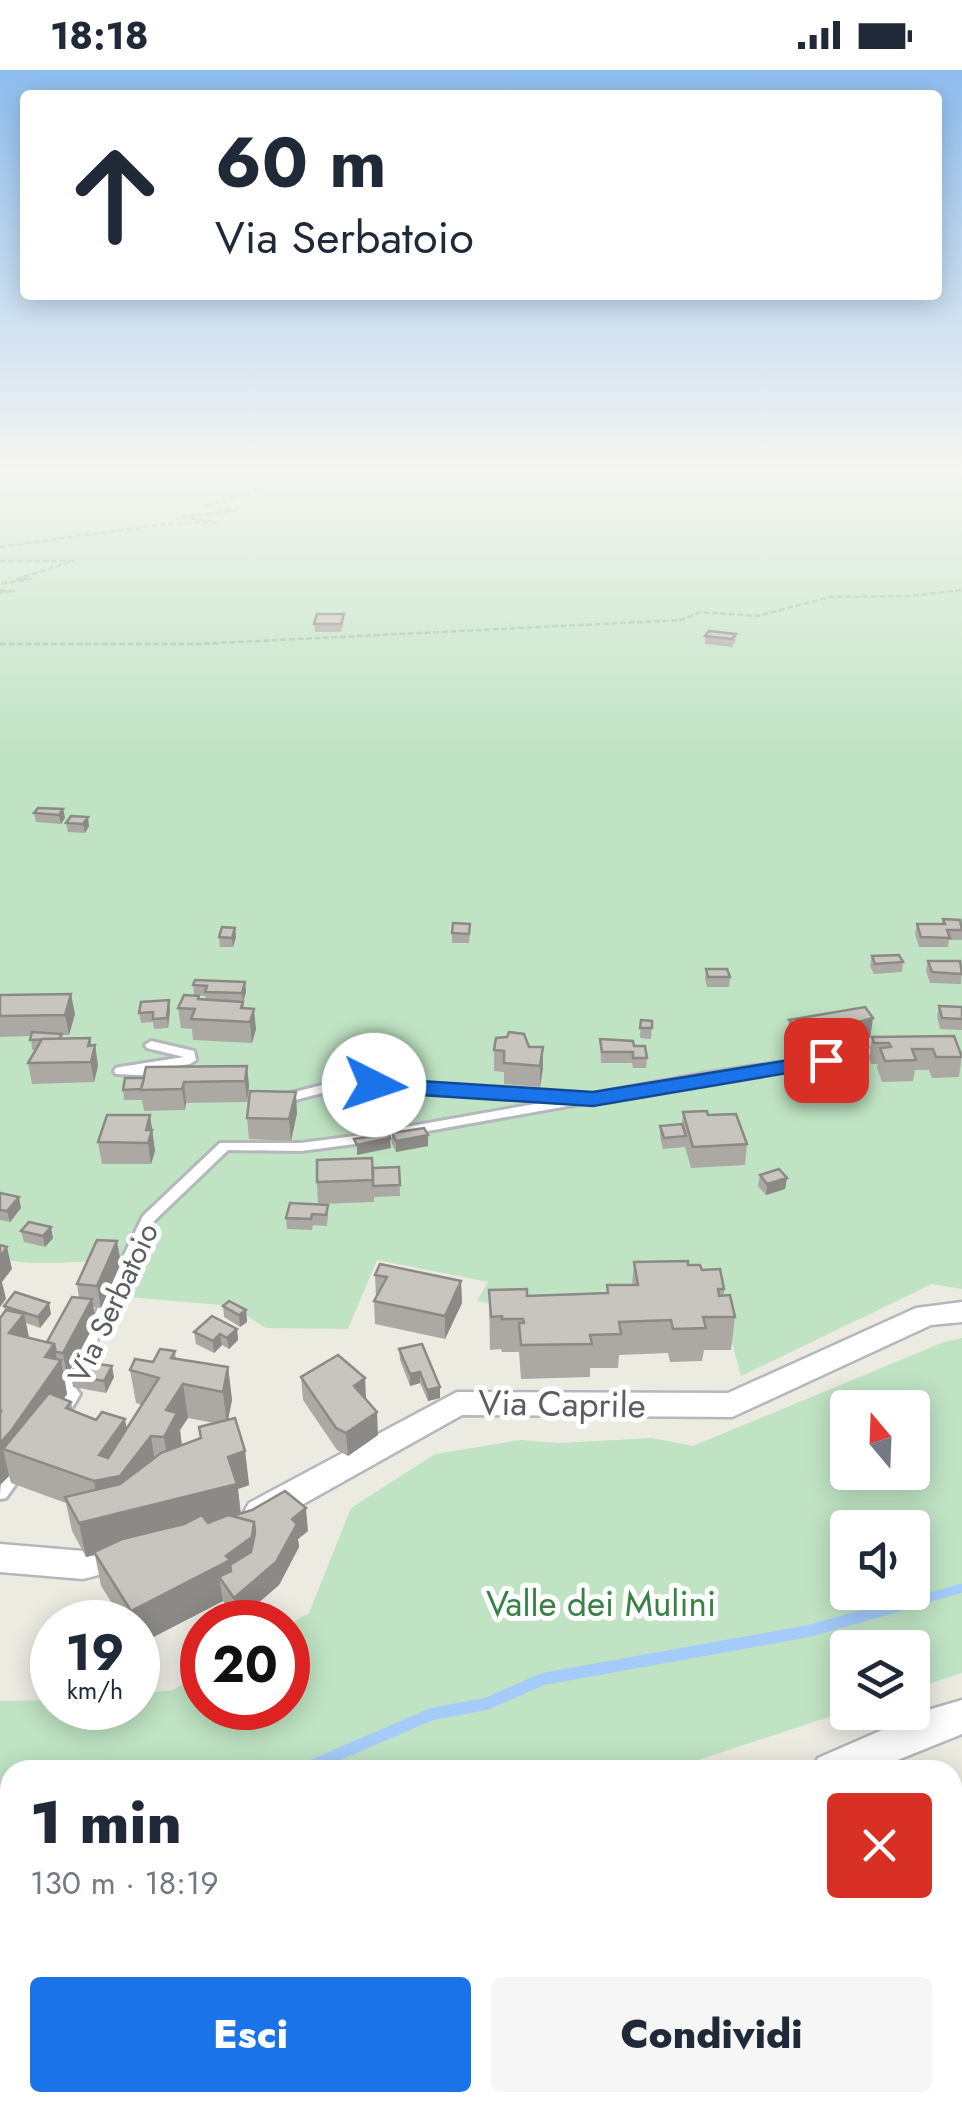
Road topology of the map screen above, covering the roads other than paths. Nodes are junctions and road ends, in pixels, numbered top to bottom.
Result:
1 (151, 1045) dead end
2 (900, 1049) edge
3 (198, 1072) edge
4 (593, 1099) junction
5 (276, 1101) edge
6 (962, 1312) edge
7 (49, 1426) edge
8 (26, 1458) edge
9 (0, 1493) edge
10 (234, 1526) edge
11 (160, 1547) edge
12 (0, 1558) edge
13 (962, 1718) edge
14 (854, 1760) edge

1 - 3 lane
2 - 4 lane, Via Serbatoio
4 - 5 lane
4 - 7 lane, Via Serbatoio
6 - 10 street, Via Caprile
8 - 9 lane
11 - 12 street
13 - 14 street

